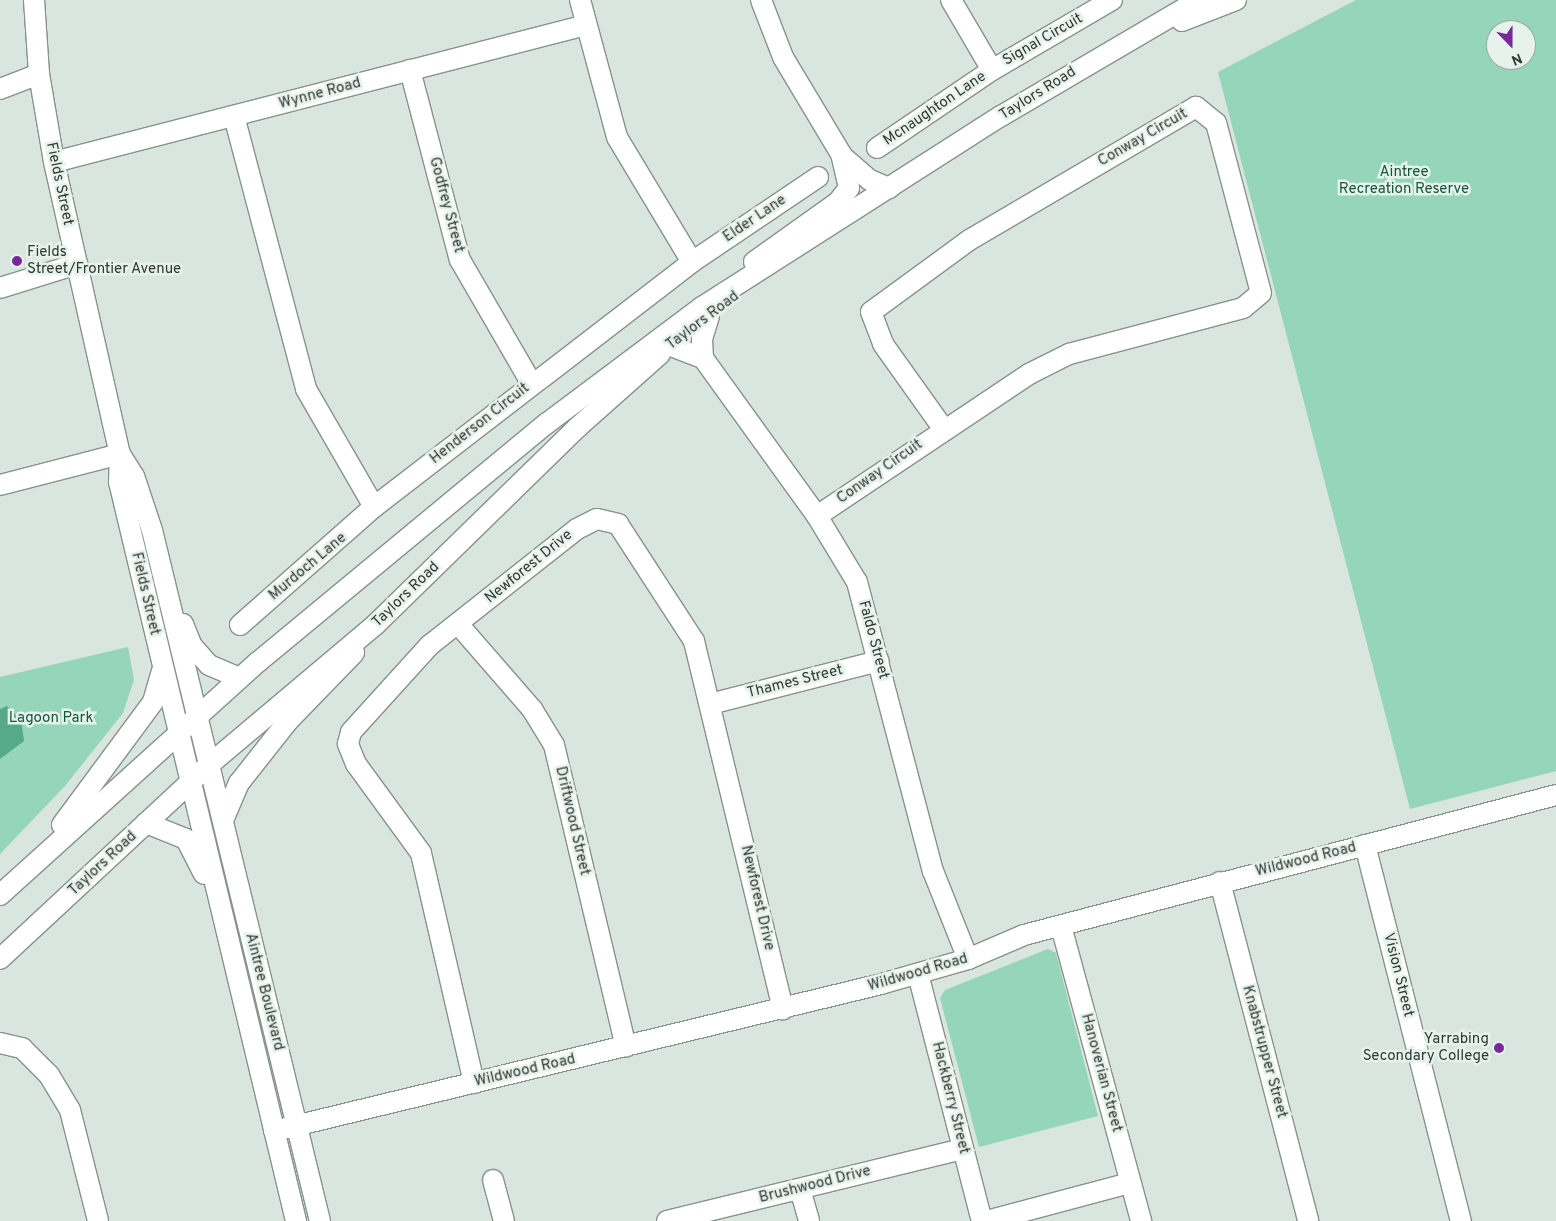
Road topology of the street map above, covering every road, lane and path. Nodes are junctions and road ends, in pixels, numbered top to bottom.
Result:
1 (34, 0) edge
2 (580, 0) edge
3 (760, 0) edge
4 (951, 0) edge
5 (1112, 0) edge
6 (1199, 0) edge
7 (1236, 0) edge
8 (586, 25) junction
9 (1111, 49) junction
10 (410, 70) junction
11 (992, 70) junction
12 (39, 74) junction
13 (0, 88) edge
14 (234, 116) junction
15 (877, 148) dead end
16 (841, 154) junction
17 (54, 162) junction
18 (818, 177) dead end
19 (889, 188) junction
20 (692, 262) junction
21 (77, 264) junction
22 (0, 288) edge
23 (706, 311) junction
24 (671, 346) junction
25 (703, 358) junction
26 (532, 384) junction
27 (944, 428) junction
28 (120, 454) junction
29 (0, 485) edge
30 (374, 508) junction
31 (817, 516) junction
32 (164, 584) junction
33 (240, 624) dead end
34 (458, 624) junction
35 (375, 625) junction
36 (879, 661) junction
37 (162, 669) junction
38 (239, 678) junction
39 (710, 704) junction
40 (197, 716) junction
41 (178, 734) junction
42 (210, 764) junction
43 (191, 781) junction
44 (1556, 795) edge
45 (224, 819) junction
46 (146, 823) junction
47 (1364, 845) junction
48 (42, 854) junction
49 (1220, 882) junction
50 (0, 895) edge
51 (224, 922) junction
52 (1061, 926) junction
53 (0, 959) edge
54 (968, 959) junction
55 (918, 974) junction
56 (783, 1009) junction
57 (0, 1043) edge
58 (626, 1047) junction
59 (474, 1083) junction
60 (297, 1126) junction
61 (274, 1131) junction
62 (963, 1149) junction
63 (493, 1180) dead end
64 (1130, 1183) junction
65 (800, 1189) junction
66 (98, 1221) edge
67 (296, 1221) edge
68 (320, 1221) edge
69 (504, 1221) edge
70 (667, 1221) edge
71 (809, 1221) edge
72 (982, 1221) edge
73 (987, 1221) edge
74 (1141, 1221) edge
75 (1308, 1221) edge
76 (1461, 1221) edge

1 - 12 street, Fields Street
2 - 8 street
3 - 16 street
4 - 11 street, Signal Circuit
5 - 11 street, Signal Circuit
6 - 9 street, Taylors Road
7 - 9 street, Taylors Road
8 - 10 street, Wynne Road
8 - 20 street
9 - 19 street, Taylors Road
10 - 14 street, Wynne Road
10 - 26 street, Godfrey Street
11 - 15 street, Mcnaughton Lane
12 - 13 street
12 - 17 street, Fields Street
14 - 17 street, Wynne Road
14 - 30 street
16 - 19 street
16 - 23 street
17 - 21 street, Fields Street
18 - 20 street, Elder Lane
19 - 23 street, Taylors Road
20 - 26 street, Henderson Circuit
21 - 22 street
21 - 28 street, Fields Street
23 - 24 street, Taylors Road
23 - 25 street
23 - 38 street, Taylors Road
24 - 25 street
24 - 35 street, Taylors Road
25 - 31 street, Faldo Street
26 - 30 street, Henderson Circuit
27 - 27 street, Conway Circuit
27 - 31 street, Conway Circuit
28 - 29 street
28 - 32 street, Fields Street
28 - 37 street, Fields Street
30 - 33 street, Murdoch Lane
31 - 36 street, Faldo Street
32 - 38 street
32 - 40 street, Fields Street
34 - 39 street, Newforest Drive
34 - 58 street, Driftwood Street
34 - 59 street, Newforest Drive
35 - 42 street, Taylors Road
35 - 45 street
36 - 39 street, Thames Street
36 - 54 street, Faldo Street
37 - 41 street, Fields Street
37 - 48 street
38 - 40 street, Taylors Road
39 - 56 street, Newforest Drive
40 - 41 street, Taylors Road
40 - 42 street, Fields Street
41 - 43 street, Aintree Boulevard
41 - 48 street, Taylors Road
42 - 43 street, Taylors Road
42 - 45 street, Aintree Boulevard
43 - 46 street, Taylors Road
43 - 51 street, Aintree Boulevard
44 - 47 street, Wildwood Road
45 - 60 street, Aintree Boulevard
46 - 51 street
46 - 53 street, Taylors Road
47 - 49 street, Wildwood Road
47 - 76 street, Vision Street
48 - 50 street, Taylors Road
49 - 52 street, Wildwood Road
49 - 75 street, Knabstrupper Street
51 - 61 street, Aintree Boulevard
52 - 54 street, Wildwood Road
52 - 64 street, Hanoverian Street
54 - 55 street, Wildwood Road
55 - 56 street, Wildwood Road
55 - 62 street, Hackberry Street
56 - 58 street, Wildwood Road
57 - 66 street
58 - 59 street, Wildwood Road
59 - 60 street, Wildwood Road
60 - 61 street, Wildwood Road
60 - 68 street, Aintree Boulevard
61 - 67 street, Aintree Boulevard
62 - 65 street, Brushwood Drive
62 - 72 street, Hackberry Street
63 - 69 street
64 - 73 street
64 - 74 street, Hanoverian Street
65 - 70 street, Brushwood Drive
65 - 71 street

